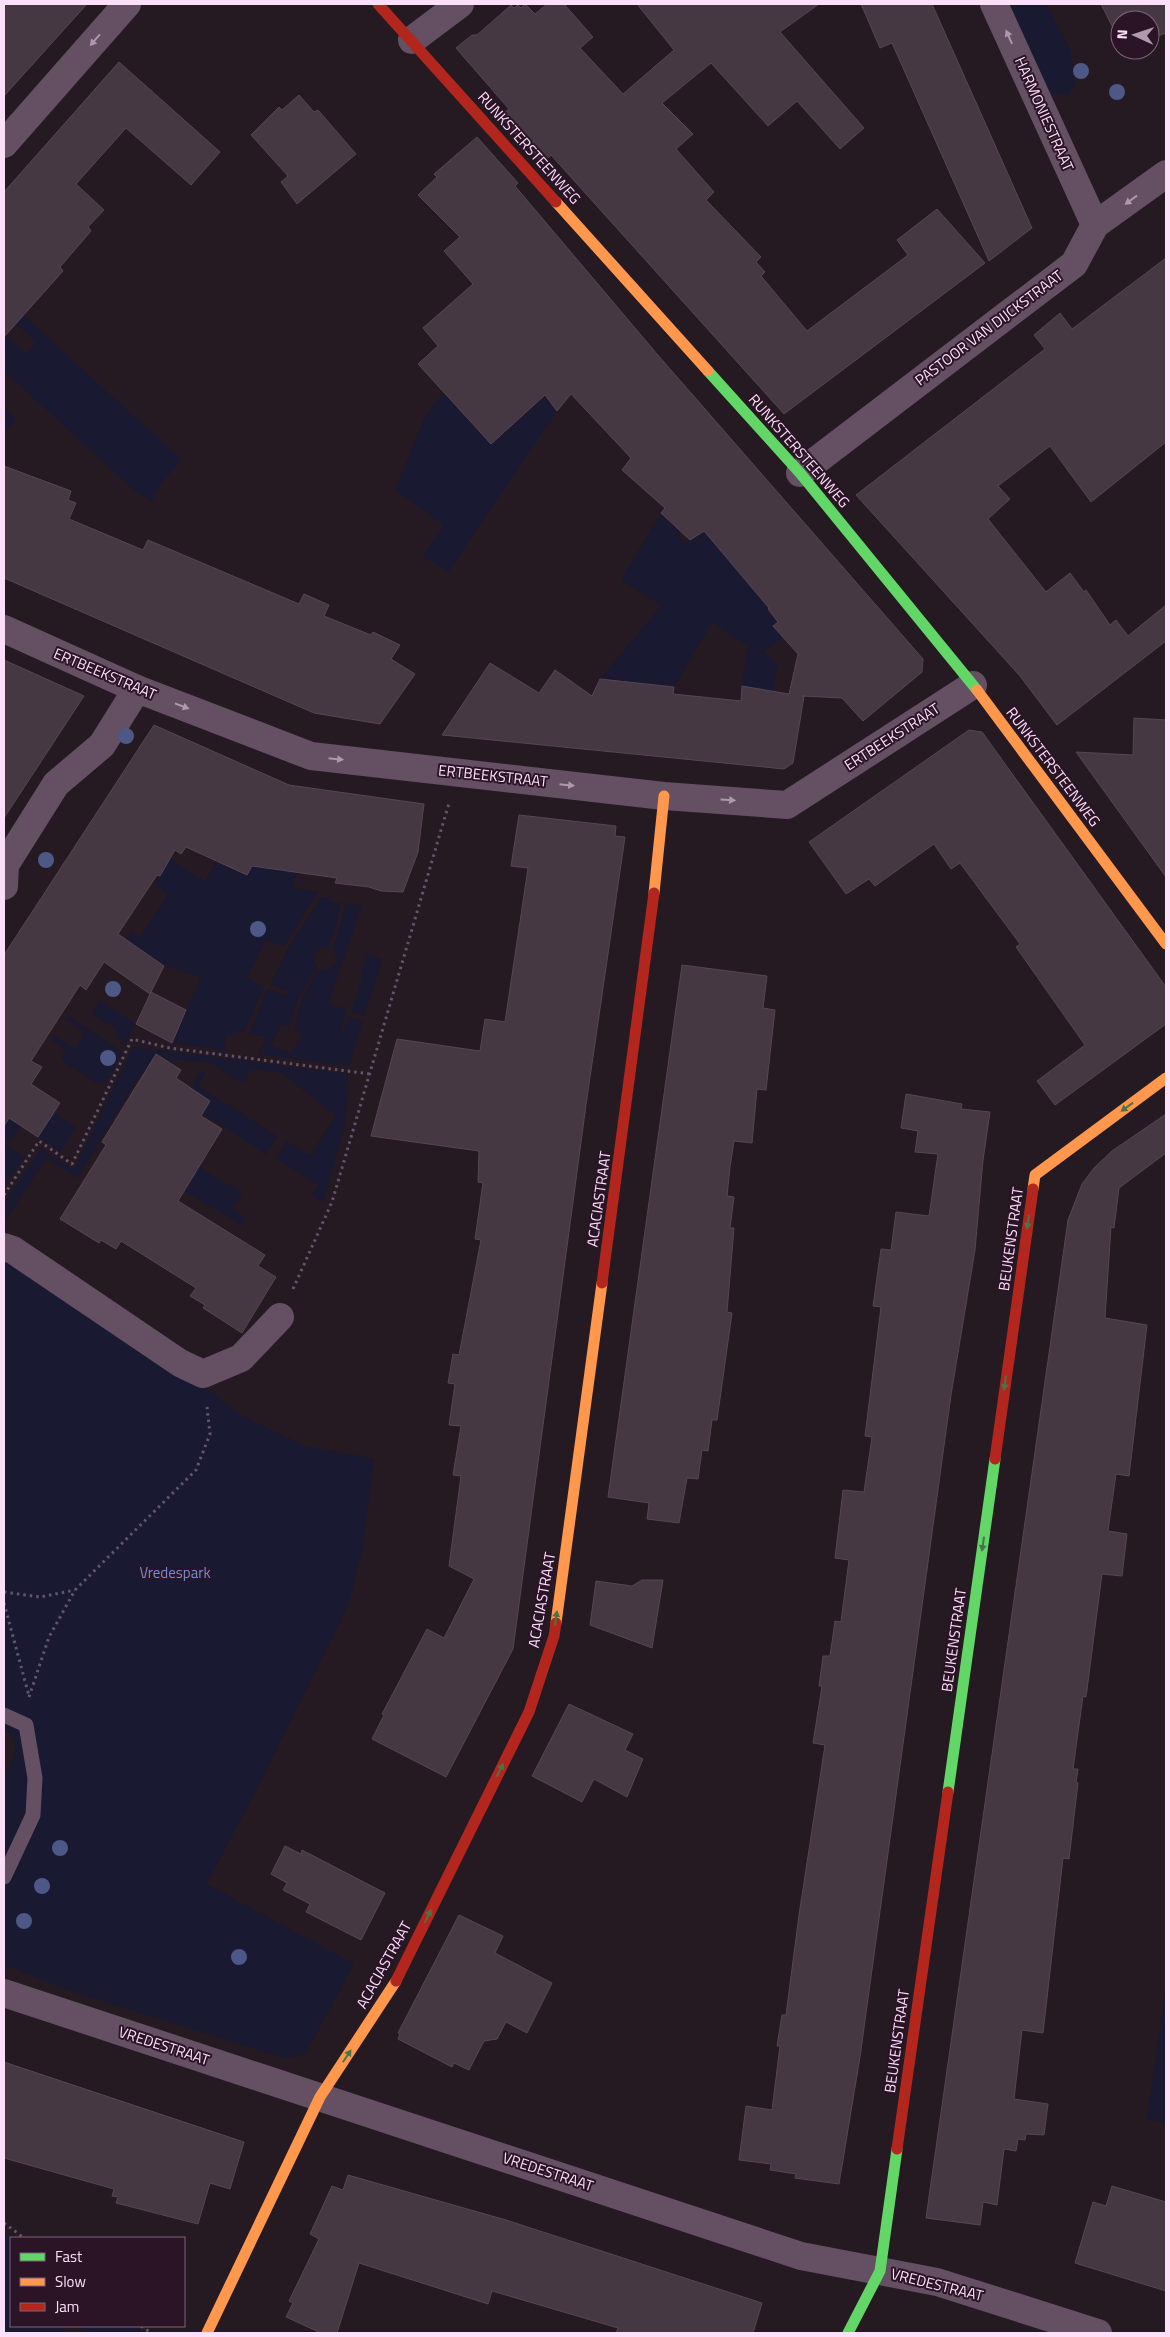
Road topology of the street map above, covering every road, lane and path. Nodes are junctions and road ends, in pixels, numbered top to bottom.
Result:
1 (127, 4) edge
2 (378, 4) edge
3 (460, 4) edge
4 (994, 4) edge
5 (412, 40) junction
6 (4, 144) edge
7 (1166, 174) edge
8 (1095, 225) junction
9 (800, 473) junction
10 (4, 629) edge
11 (973, 685) junction
12 (137, 689) junction
13 (458, 772) junction
14 (664, 796) junction
15 (4, 886) edge
16 (1166, 944) edge
17 (370, 1074) junction
18 (1166, 1078) edge
19 (4, 1195) edge
20 (4, 1247) edge
21 (280, 1317) joint
22 (203, 1374) junction
23 (75, 1590) junction
24 (4, 1592) edge
25 (4, 1603) edge
26 (29, 1696) junction
27 (4, 1714) edge
28 (26, 1725) junction
29 (4, 1877) edge
30 (4, 1993) edge
31 (320, 2097) junction
32 (4, 2223) edge
33 (23, 2237) edge
34 (880, 2271) junction
35 (207, 2333) edge
36 (848, 2333) edge
37 (1098, 2333) edge

1 -> 6 street
2 - 5 street, RUNKSTERSTEENWEG
3 - 5 street
8 -> 4 street, HARMONIESTRAAT
5 - 9 street, RUNKSTERSTEENWEG
7 -> 8 street, PASTOOR VAN DIJCKSTRAAT
8 - 9 street, PASTOOR VAN DIJCKSTRAAT
9 - 11 street, RUNKSTERSTEENWEG
10 - 12 street, ERTBEEKSTRAAT
14 -> 11 street, ERTBEEKSTRAAT
11 - 16 street, RUNKSTERSTEENWEG
12 -> 13 street, ERTBEEKSTRAAT
12 - 15 street
13 -> 14 street, ERTBEEKSTRAAT
13 - 17 path
31 -> 14 street, ACACIASTRAAT
17 - 19 path
17 - 21 path
18 -> 34 street, BEUKENSTRAAT
20 - 22 street
21 - 22 street
22 - 23 path
23 - 24 path
23 - 26 path
25 - 26 path
26 - 28 path
27 - 28 lane
28 - 29 lane
30 - 31 street, VREDESTRAAT
31 - 34 street, VREDESTRAAT
31 - 35 street, ACACIASTRAAT
32 - 33 path
34 - 36 street, BEUKENSTRAAT
34 - 37 street, VREDESTRAAT

